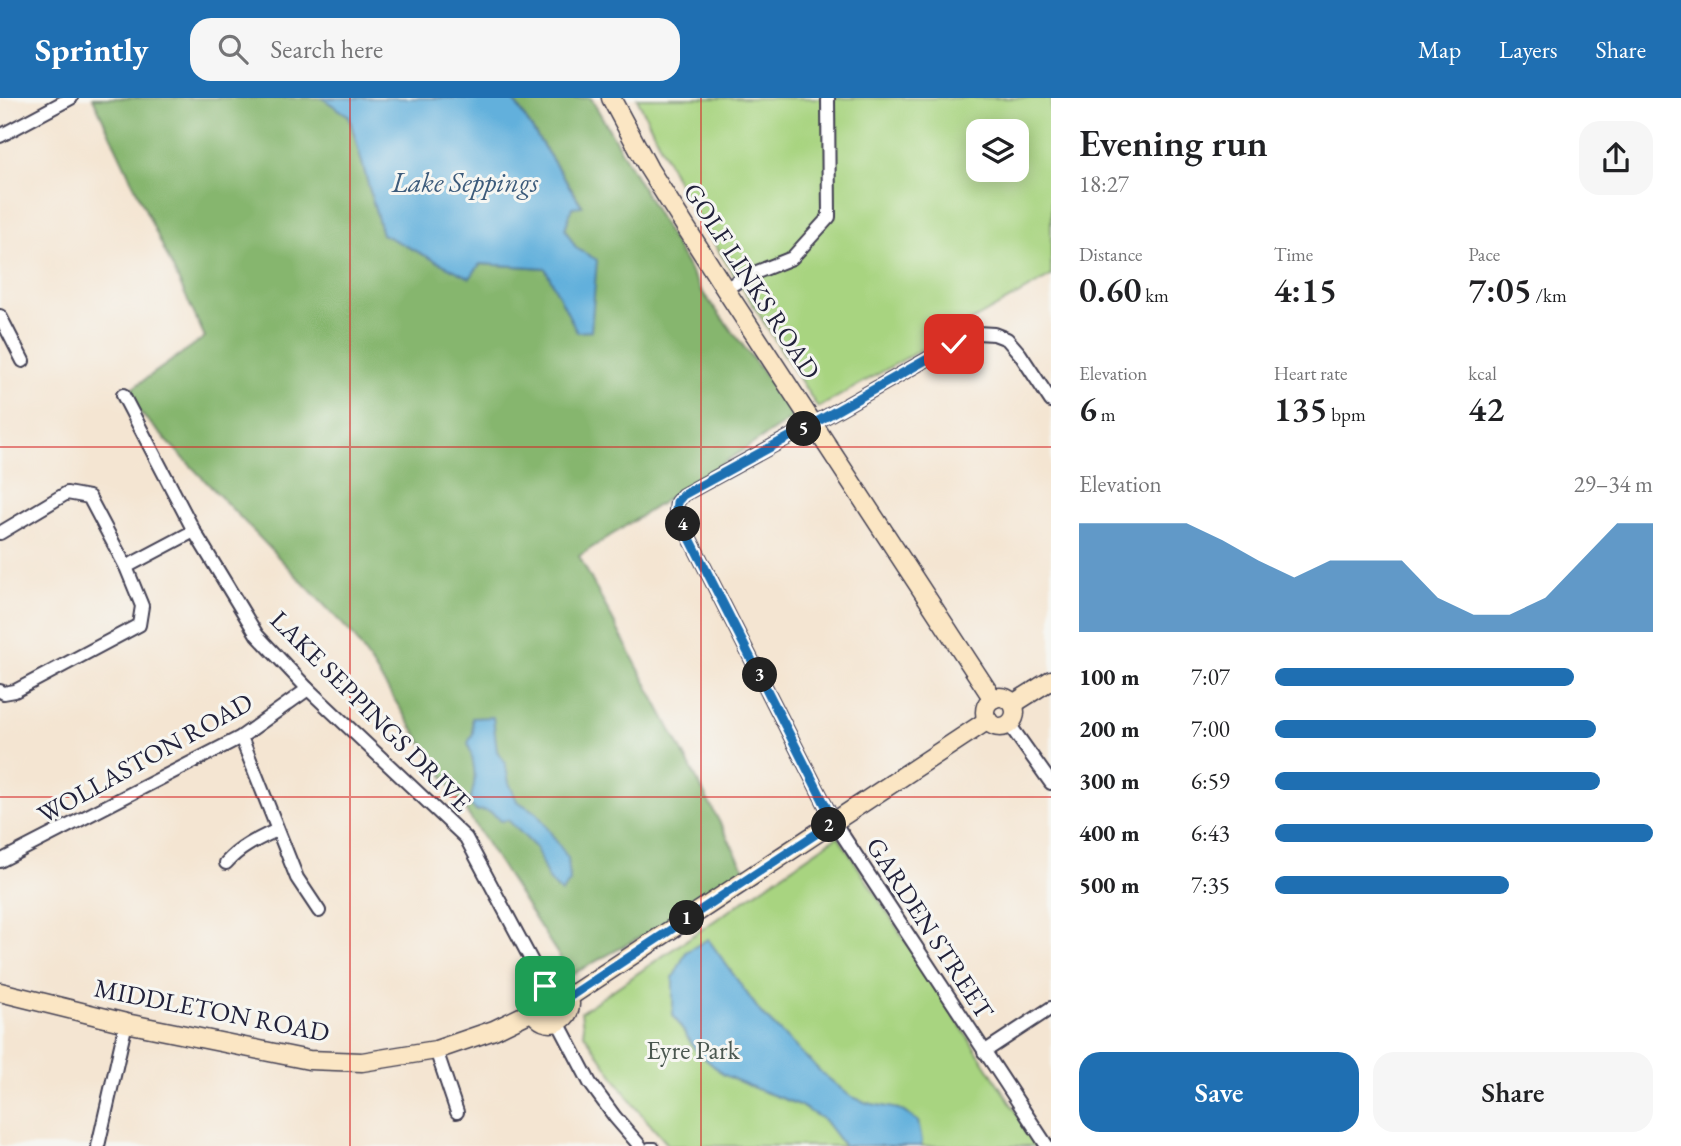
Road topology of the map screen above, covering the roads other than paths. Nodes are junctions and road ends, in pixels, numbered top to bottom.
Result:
1 (71, 98) edge
2 (611, 98) edge
3 (828, 98) edge
4 (0, 136) edge
5 (725, 289) junction
6 (2, 324) edge
7 (23, 361) dead end
8 (123, 395) dead end
9 (1051, 401) edge
10 (813, 424) junction
11 (194, 531) junction
12 (0, 533) edge
13 (126, 567) junction
14 (1051, 680) edge
15 (308, 689) junction
16 (0, 691) edge
17 (993, 699) junction
18 (1013, 704) junction
19 (988, 720) junction
20 (1009, 724) junction
21 (241, 737) junction
22 (1051, 783) edge
23 (834, 822) junction
24 (277, 830) junction
25 (0, 861) edge
26 (226, 863) dead end
27 (319, 911) dead end
28 (545, 986) junction
29 (0, 992) edge
30 (569, 997) junction
31 (1051, 1007) edge
32 (533, 1010) junction
33 (558, 1022) junction
34 (126, 1023) junction
35 (436, 1050) junction
36 (984, 1052) junction
37 (457, 1112) dead end
38 (98, 1146) edge
39 (640, 1146) edge
40 (649, 1146) edge
41 (655, 1146) edge
42 (1047, 1146) edge

1 - 4 street
2 - 5 main road, GOLF LINKS ROAD
3 - 5 street
5 - 10 main road, GOLF LINKS ROAD
6 - 7 street
8 - 11 street, LAKE SEPPINGS DRIVE
9 - 10 street
10 - 17 main road, GOLF LINKS ROAD
10 - 23 street, GARDEN STREET
11 - 13 street
11 - 15 street, LAKE SEPPINGS DRIVE
12 - 13 street
13 - 16 street
14 - 18 main road
15 - 21 street, WOLLASTON ROAD
15 - 28 street, LAKE SEPPINGS DRIVE
17 - 18 main road
17 - 19 main road
18 - 20 main road
19 - 20 main road
19 - 23 main road
20 - 22 street
21 - 24 street
21 - 25 street, WOLLASTON ROAD
23 - 30 main road
23 - 36 street, GARDEN STREET
24 - 26 street
24 - 27 street
28 - 30 main road
28 - 32 main road
29 - 34 main road, MIDDLETON ROAD
30 - 33 main road
31 - 36 street
32 - 33 main road
32 - 35 main road, MIDDLETON ROAD
33 - 39 street
34 - 35 main road, MIDDLETON ROAD
34 - 38 street
35 - 37 street
36 - 42 street, GARDEN STREET
40 - 41 lane

